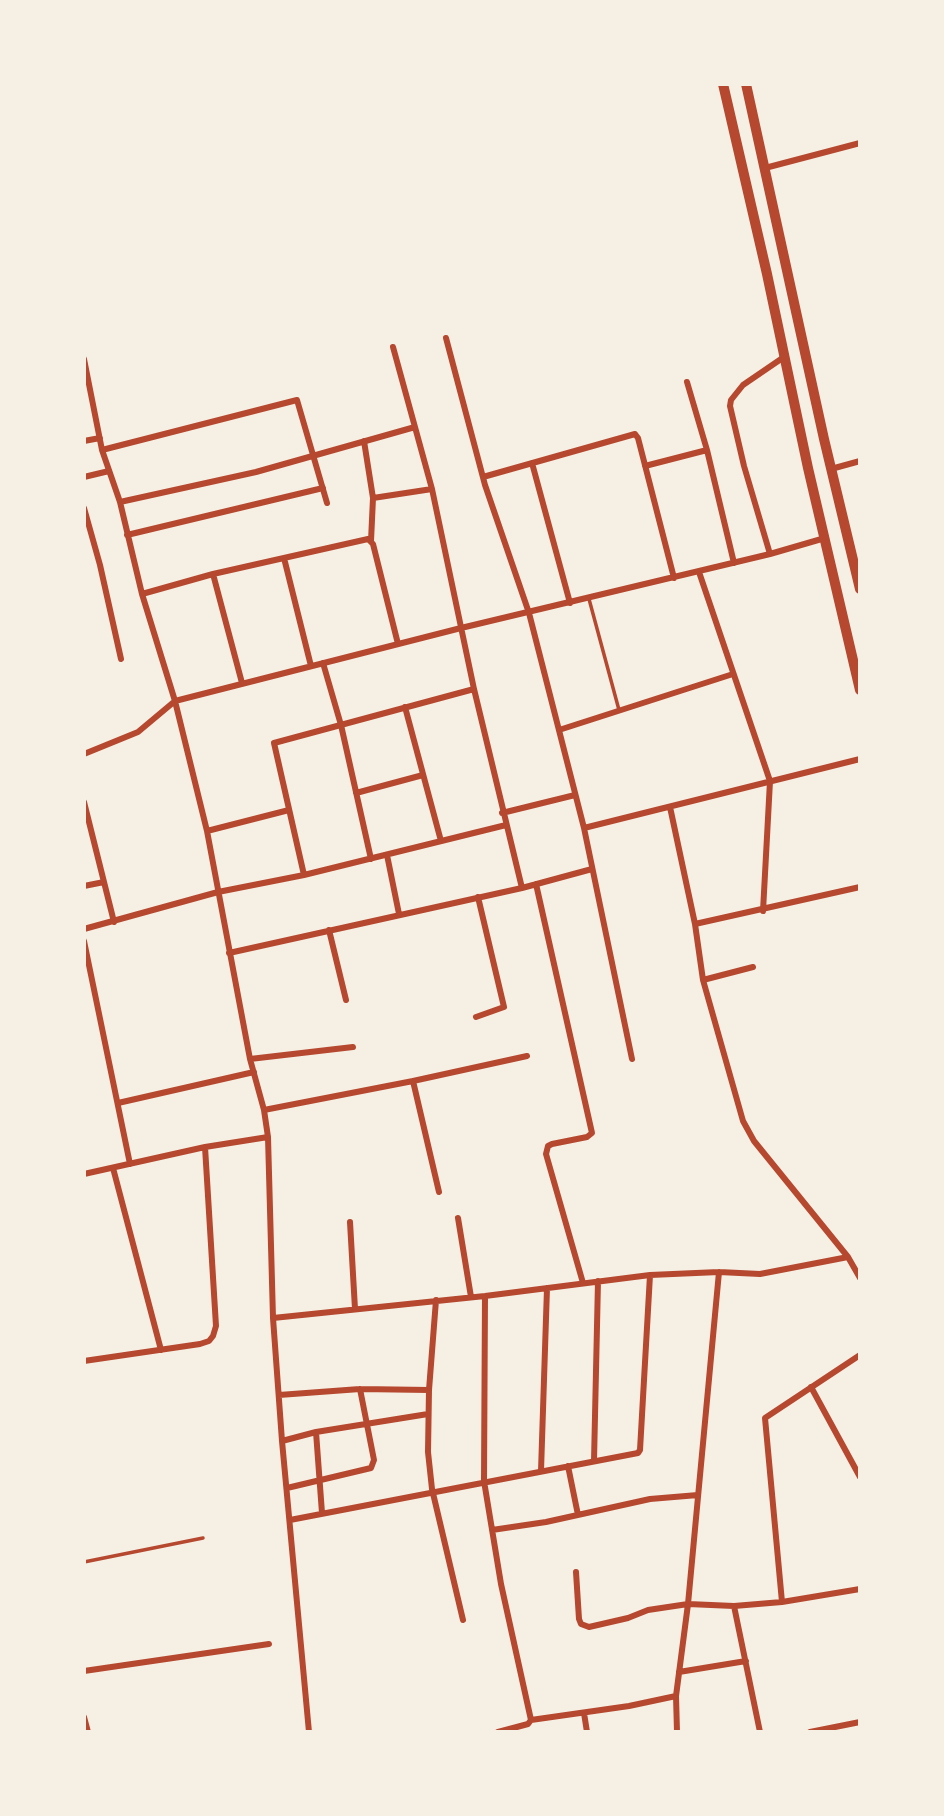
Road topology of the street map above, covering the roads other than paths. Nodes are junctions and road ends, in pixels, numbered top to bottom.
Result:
1 (723, 84) edge
2 (746, 84) edge
3 (860, 143) edge
4 (765, 168) junction
5 (446, 338) dead end
6 (393, 347) dead end
7 (784, 356) junction
8 (84, 359) edge
9 (86, 379) edge
10 (687, 382) dead end
11 (415, 427) junction
12 (100, 438) junction
13 (84, 441) edge
14 (364, 441) junction
15 (102, 450) junction
16 (707, 450) junction
17 (314, 455) junction
18 (860, 461) edge
19 (532, 463) junction
20 (645, 466) junction
21 (831, 469) junction
22 (108, 471) junction
23 (84, 477) edge
24 (483, 477) junction
25 (323, 488) junction
26 (432, 489) junction
27 (373, 498) junction
28 (120, 502) junction
29 (327, 503) dead end
30 (84, 508) edge
31 (127, 535) junction
32 (825, 538) junction
33 (371, 541) junction
34 (770, 554) junction
35 (284, 558) junction
36 (734, 562) junction
37 (699, 572) junction
38 (213, 575) junction
39 (674, 578) junction
40 (860, 586) edge
41 (142, 594) junction
42 (589, 599) junction
43 (570, 603) junction
44 (529, 613) junction
45 (461, 628) junction
46 (398, 644) junction
47 (121, 659) dead end
48 (323, 663) junction
49 (311, 666) junction
50 (733, 674) junction
51 (242, 683) junction
52 (474, 689) junction
53 (860, 690) edge
54 (175, 701) junction
55 (405, 707) junction
56 (619, 710) junction
57 (341, 725) junction
58 (559, 730) junction
59 (84, 754) edge
60 (860, 758) edge
61 (423, 775) junction
62 (770, 781) junction
63 (356, 793) junction
64 (575, 795) junction
65 (84, 802) edge
66 (670, 807) junction
67 (289, 810) junction
68 (502, 813) junction
69 (506, 825) junction
70 (584, 828) junction
71 (207, 831) junction
72 (441, 841) junction
73 (387, 855) junction
74 (371, 859) junction
75 (592, 869) junction
76 (304, 875) junction
77 (104, 882) junction
78 (536, 884) junction
79 (84, 886) edge
80 (522, 887) junction
81 (860, 887) edge
82 (218, 892) junction
83 (478, 897) junction
84 (763, 911) junction
85 (399, 914) junction
86 (114, 922) junction
87 (695, 924) junction
88 (84, 929) edge
89 (329, 930) junction
90 (84, 941) edge
91 (229, 953) junction
92 (753, 967) dead end
93 (703, 980) junction
94 (346, 1000) dead end
95 (476, 1017) dead end
96 (352, 1047) dead end
97 (527, 1056) dead end
98 (250, 1059) junction
99 (632, 1059) dead end
100 (254, 1072) junction
101 (413, 1081) junction
102 (118, 1103) junction
103 (264, 1110) junction
104 (268, 1138) junction
105 (205, 1147) junction
106 (130, 1164) junction
107 (113, 1168) junction
108 (84, 1174) edge
109 (439, 1192) dead end
110 (458, 1218) dead end
111 (350, 1222) dead end
112 (848, 1256) junction
113 (719, 1272) junction
114 (650, 1275) junction
115 (860, 1278) edge
116 (598, 1281) junction
117 (583, 1283) junction
118 (547, 1288) junction
119 (485, 1296) junction
120 (471, 1297) junction
121 (436, 1300) junction
122 (355, 1309) junction
123 (273, 1318) junction
124 (161, 1350) junction
125 (860, 1355) edge
126 (84, 1361) edge
127 (811, 1387) junction
128 (360, 1389) junction
129 (429, 1390) junction
130 (279, 1395) junction
131 (428, 1414) junction
132 (367, 1425) junction
133 (316, 1432) junction
134 (282, 1441) junction
135 (594, 1461) junction
136 (568, 1466) junction
137 (541, 1471) junction
138 (860, 1477) edge
139 (319, 1481) junction
140 (484, 1481) junction
141 (287, 1488) junction
142 (433, 1493) junction
143 (698, 1494) junction
144 (322, 1513) junction
145 (578, 1515) junction
146 (290, 1520) junction
147 (492, 1530) junction
148 (203, 1538) dead end
149 (84, 1562) edge
150 (576, 1572) dead end
151 (860, 1589) edge
152 (782, 1602) junction
153 (688, 1604) junction
154 (734, 1606) junction
155 (463, 1620) dead end
156 (269, 1644) dead end
157 (746, 1661) junction
158 (84, 1671) edge
159 (679, 1672) junction
160 (676, 1696) junction
161 (584, 1713) junction
162 (531, 1720) junction
163 (85, 1722) edge
164 (856, 1723) edge
165 (88, 1732) edge
166 (309, 1732) edge
167 (498, 1732) edge
168 (587, 1732) edge
169 (677, 1732) edge
170 (760, 1732) edge
171 (810, 1732) edge
172 (855, 1732) edge

1 - 7 highway
2 - 4 highway
3 - 4 street
4 - 21 highway
5 - 24 street
6 - 11 street
7 - 32 highway
7 - 34 street
8 - 9 street
9 - 12 street
10 - 16 street
11 - 14 street
11 - 26 street
12 - 13 street
12 - 15 street
14 - 17 street
14 - 27 street
15 - 17 street
15 - 22 street
16 - 20 street
16 - 36 street
17 - 25 street
17 - 28 street
18 - 21 street
19 - 20 street
19 - 24 street
19 - 43 street
20 - 39 street
21 - 40 highway
22 - 23 street
22 - 28 street
24 - 44 street
25 - 29 street
25 - 31 street
26 - 27 street
26 - 45 street
27 - 33 street
28 - 31 street
30 - 47 street
31 - 41 street
32 - 34 street
32 - 53 highway
33 - 35 street
33 - 46 street
34 - 36 street
35 - 38 street
35 - 49 street
36 - 37 street
37 - 39 street
37 - 50 street
38 - 41 street
38 - 51 street
39 - 42 street
41 - 54 street
42 - 43 street
42 - 56 lane
43 - 44 street
44 - 45 street
44 - 58 street
45 - 46 street
45 - 52 street
46 - 48 street
48 - 49 street
48 - 57 street
49 - 51 street
50 - 56 street
50 - 62 street
51 - 54 street
52 - 55 street
52 - 68 street
54 - 59 street
54 - 71 street
55 - 57 street
55 - 61 street
56 - 58 street
57 - 63 street
57 - 67 street
58 - 64 street
60 - 62 street
61 - 63 street
61 - 72 street
62 - 66 street
62 - 84 street
63 - 74 street
64 - 68 street
64 - 70 street
65 - 77 street
66 - 70 street
66 - 87 street
67 - 71 street
67 - 76 street
68 - 69 street
69 - 72 street
69 - 80 street
70 - 75 street
71 - 82 street
72 - 73 street
73 - 74 street
73 - 85 street
74 - 76 street
75 - 78 street
75 - 99 street
76 - 82 street
77 - 79 street
77 - 86 street
78 - 80 street
78 - 117 street
80 - 83 street
81 - 84 street
82 - 86 street
82 - 91 street
83 - 85 street
83 - 95 street
84 - 87 street
85 - 89 street
86 - 88 street
87 - 93 street
89 - 91 street
89 - 94 street
90 - 102 street
91 - 98 street
92 - 93 street
93 - 112 street
96 - 98 street
97 - 101 street
98 - 100 street
100 - 102 street
100 - 103 street
101 - 103 street
101 - 109 street
102 - 106 street
103 - 104 street
104 - 105 street
104 - 123 street
105 - 106 street
105 - 124 street
106 - 107 street
107 - 108 street
107 - 124 street
110 - 120 street
111 - 122 street
112 - 113 street
112 - 115 street
113 - 114 street
113 - 143 street
114 - 116 street
114 - 135 street
116 - 117 street
116 - 135 street
117 - 118 street
118 - 119 street
118 - 137 street
119 - 120 street
119 - 140 street
120 - 121 street
121 - 122 street
121 - 129 street
122 - 123 street
123 - 130 street
124 - 126 street
125 - 127 street
127 - 138 street
127 - 152 street
128 - 129 street
128 - 130 street
128 - 132 street
129 - 131 street
130 - 134 street
131 - 132 street
131 - 142 street
132 - 133 street
132 - 139 street
133 - 134 street
133 - 139 street
134 - 141 street
135 - 136 street
136 - 137 street
136 - 145 street
137 - 140 street
139 - 141 street
139 - 144 street
140 - 142 street
140 - 147 street
141 - 146 street
142 - 144 street
142 - 155 street
143 - 145 street
143 - 153 street
144 - 146 street
145 - 147 street
146 - 166 street
147 - 162 street
148 - 149 lane
150 - 153 street
151 - 152 street
152 - 154 street
153 - 154 street
153 - 159 street
154 - 157 street
156 - 158 street
157 - 159 street
157 - 170 street
159 - 160 street
160 - 161 street
160 - 169 street
161 - 162 street
161 - 168 street
162 - 167 street
163 - 165 street
164 - 171 street
164 - 172 street

